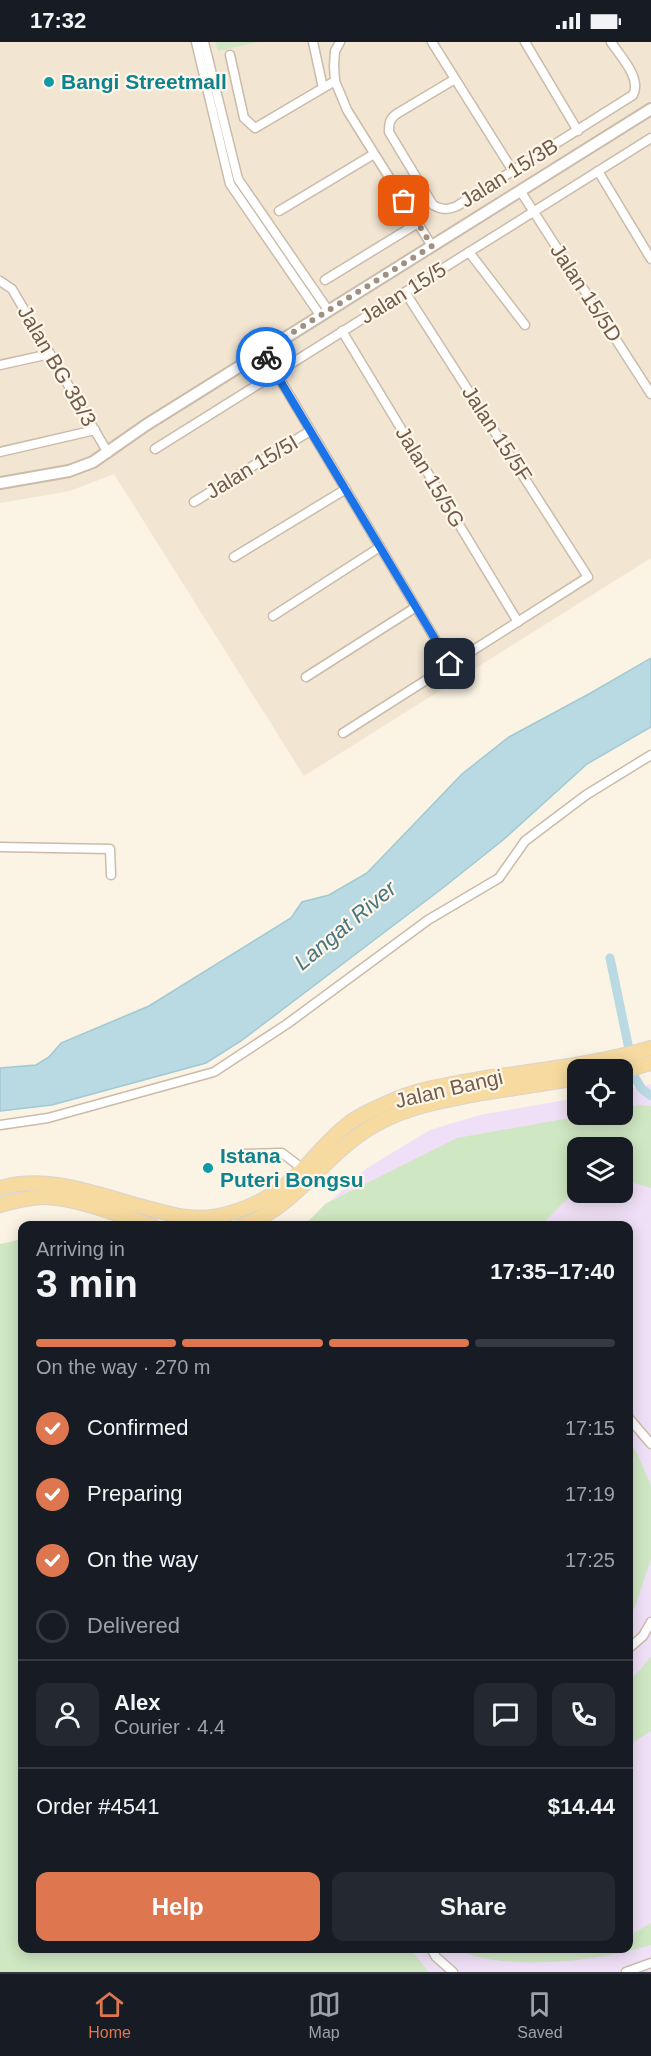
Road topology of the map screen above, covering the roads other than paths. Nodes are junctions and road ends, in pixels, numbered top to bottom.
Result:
1 (196, 42) edge
2 (204, 42) edge
3 (313, 42) edge
4 (340, 42) edge
5 (432, 42) edge
6 (525, 42) edge
7 (611, 42) edge
8 (230, 55) dead end
9 (455, 79) junction
10 (336, 81) junction
11 (323, 88) junction
12 (651, 109) edge
13 (578, 131) junction
14 (651, 138) edge
15 (374, 154) junction
16 (513, 171) junction
17 (598, 171) junction
18 (520, 192) junction
19 (279, 211) dead end
20 (534, 211) junction
21 (418, 224) junction
22 (432, 246) junction
23 (470, 252) junction
24 (651, 259) edge
25 (325, 280) dead end
26 (1, 281) edge
27 (405, 292) junction
28 (324, 313) junction
29 (525, 325) dead end
30 (342, 331) junction
31 (263, 351) junction
32 (51, 354) junction
33 (0, 365) edge
34 (276, 373) junction
35 (651, 394) edge
36 (95, 430) junction
37 (310, 431) junction
38 (155, 448) dead end
39 (0, 452) edge
40 (108, 453) junction
41 (0, 483) edge
42 (346, 489) junction
43 (194, 502) dead end
44 (380, 547) junction
45 (234, 557) dead end
46 (416, 607) junction
47 (273, 616) dead end
48 (518, 622) junction
49 (450, 664) junction
50 (306, 677) dead end
51 (343, 733) dead end
52 (651, 756) edge
53 (0, 847) edge
54 (111, 875) dead end
55 (646, 1057) edge
56 (633, 1065) edge
57 (567, 1080) edge
58 (0, 1125) edge
59 (241, 1154) dead end
60 (303, 1169) junction
61 (0, 1188) edge
62 (0, 1205) edge
63 (137, 1221) edge
64 (252, 1221) edge
65 (633, 1423) edge
66 (651, 1444) edge
67 (651, 1622) edge
68 (633, 1645) edge
69 (434, 1953) edge
70 (651, 1963) edge
71 (453, 1972) edge
72 (626, 1972) edge

1 - 28 street
2 - 28 street
3 - 11 street
4 - 10 street
5 - 9 street
6 - 13 street
7 - 13 street, Jalan 15/3B
8 - 11 street
9 - 16 street
9 - 16 street, Jalan 15/3B
10 - 11 street
10 - 15 street
12 - 18 street
13 - 16 street, Jalan 15/3B
14 - 17 street, Jalan 15/5
15 - 19 street
15 - 21 street
17 - 20 street, Jalan 15/5
17 - 24 street
18 - 20 street, Jalan 15/5D
18 - 22 street
20 - 23 street, Jalan 15/5
20 - 35 street, Jalan 15/5D
21 - 22 street
21 - 25 street
22 - 28 street
23 - 27 street, Jalan 15/5
23 - 29 street
26 - 32 street, Jalan BG 3B/3
27 - 30 street, Jalan 15/5
27 - 48 street, Jalan 15/5F
28 - 31 street
30 - 34 street, Jalan 15/5
30 - 48 street, Jalan 15/5G
31 - 34 street
31 - 40 street
32 - 33 street
32 - 36 street, Jalan BG 3B/3
34 - 37 street
34 - 38 street, Jalan 15/5
36 - 39 street
36 - 40 street, Jalan BG 3B/3
37 - 42 street
37 - 43 street, Jalan 15/5I
40 - 41 street
42 - 44 street
42 - 45 street
44 - 46 street
44 - 47 street
46 - 49 street
46 - 50 street
48 - 49 street
49 - 51 street
52 - 58 street
53 - 54 street
55 - 56 main road, Jalan Bangi
55 - 60 main road, Jalan Bangi
57 - 64 main road, Jalan Bangi
59 - 60 street
60 - 61 main road, Jalan Bangi
62 - 63 main road
65 - 66 street
67 - 68 street
69 - 71 street
70 - 72 street

